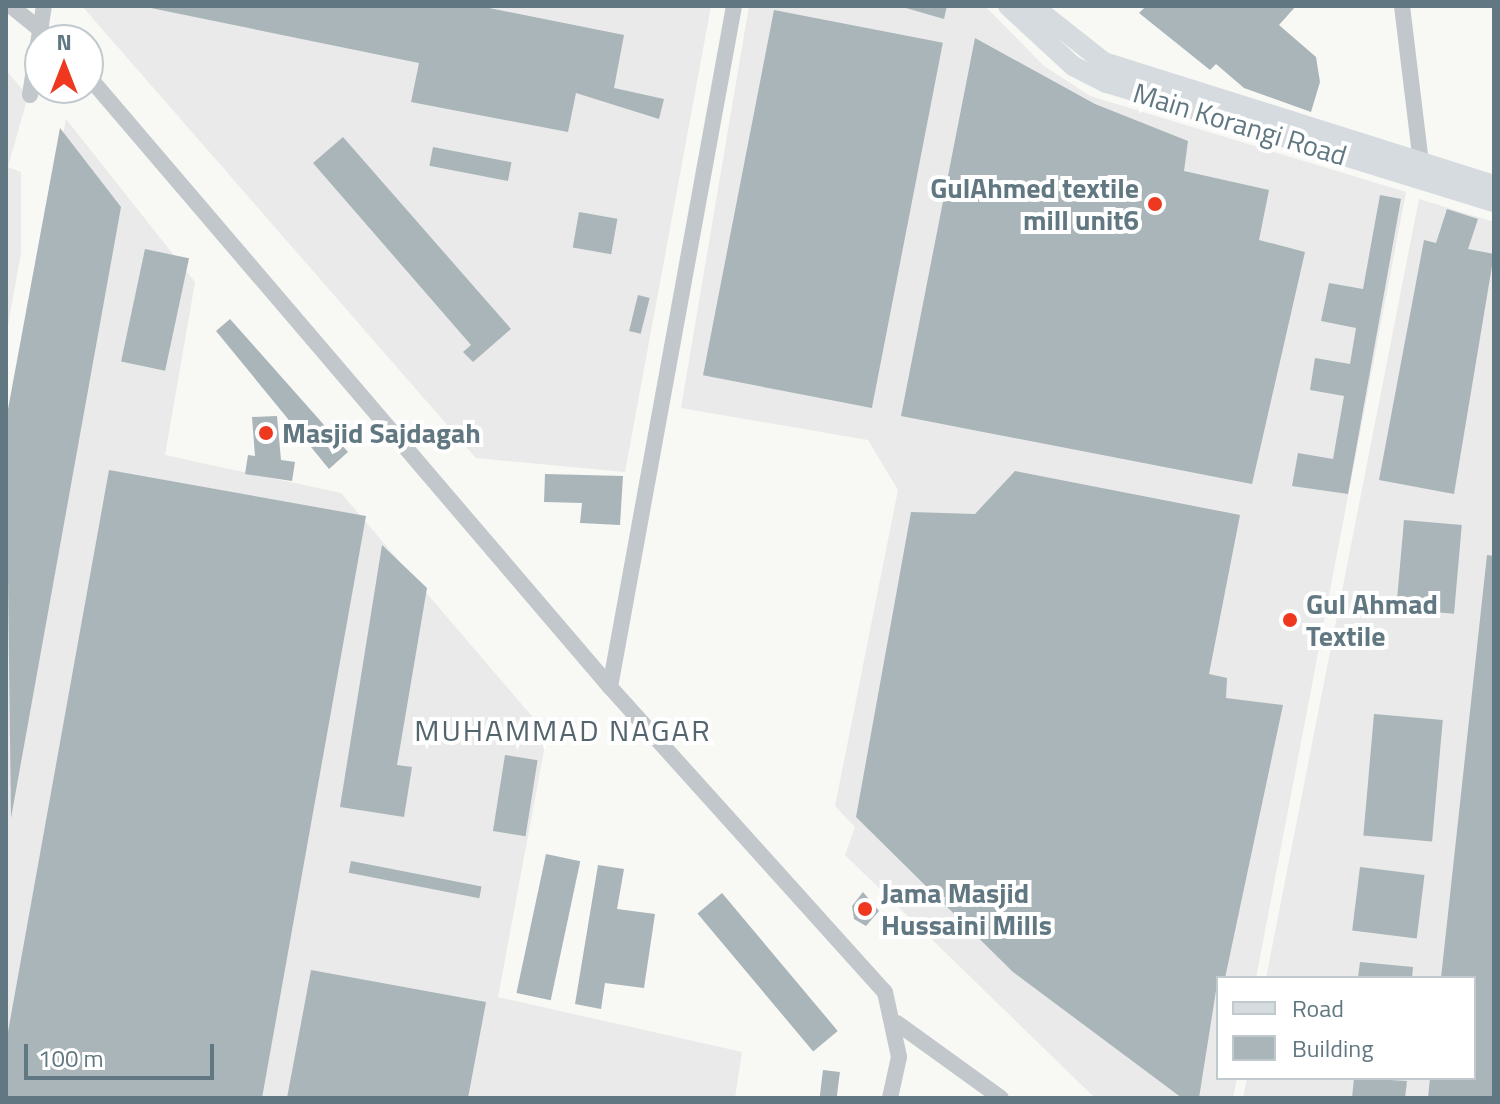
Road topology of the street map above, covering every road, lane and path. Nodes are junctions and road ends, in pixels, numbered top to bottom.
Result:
1 (11, 6) edge
2 (734, 6) edge
3 (1008, 6) edge
4 (1033, 6) edge
5 (1402, 6) edge
6 (32, 24) edge
7 (104, 95) edge
8 (1421, 162) junction
9 (1494, 185) edge
10 (1494, 202) edge
11 (610, 687) junction
12 (897, 1023) junction
13 (890, 1098) edge
14 (1001, 1098) edge

1 - 6 street
2 - 11 street
3 - 10 main road, Main Korangi Road
4 - 8 main road, Main Korangi Road
5 - 8 street
7 - 11 street
8 - 9 main road, Main Korangi Road
11 - 12 street
12 - 13 street
12 - 14 street

